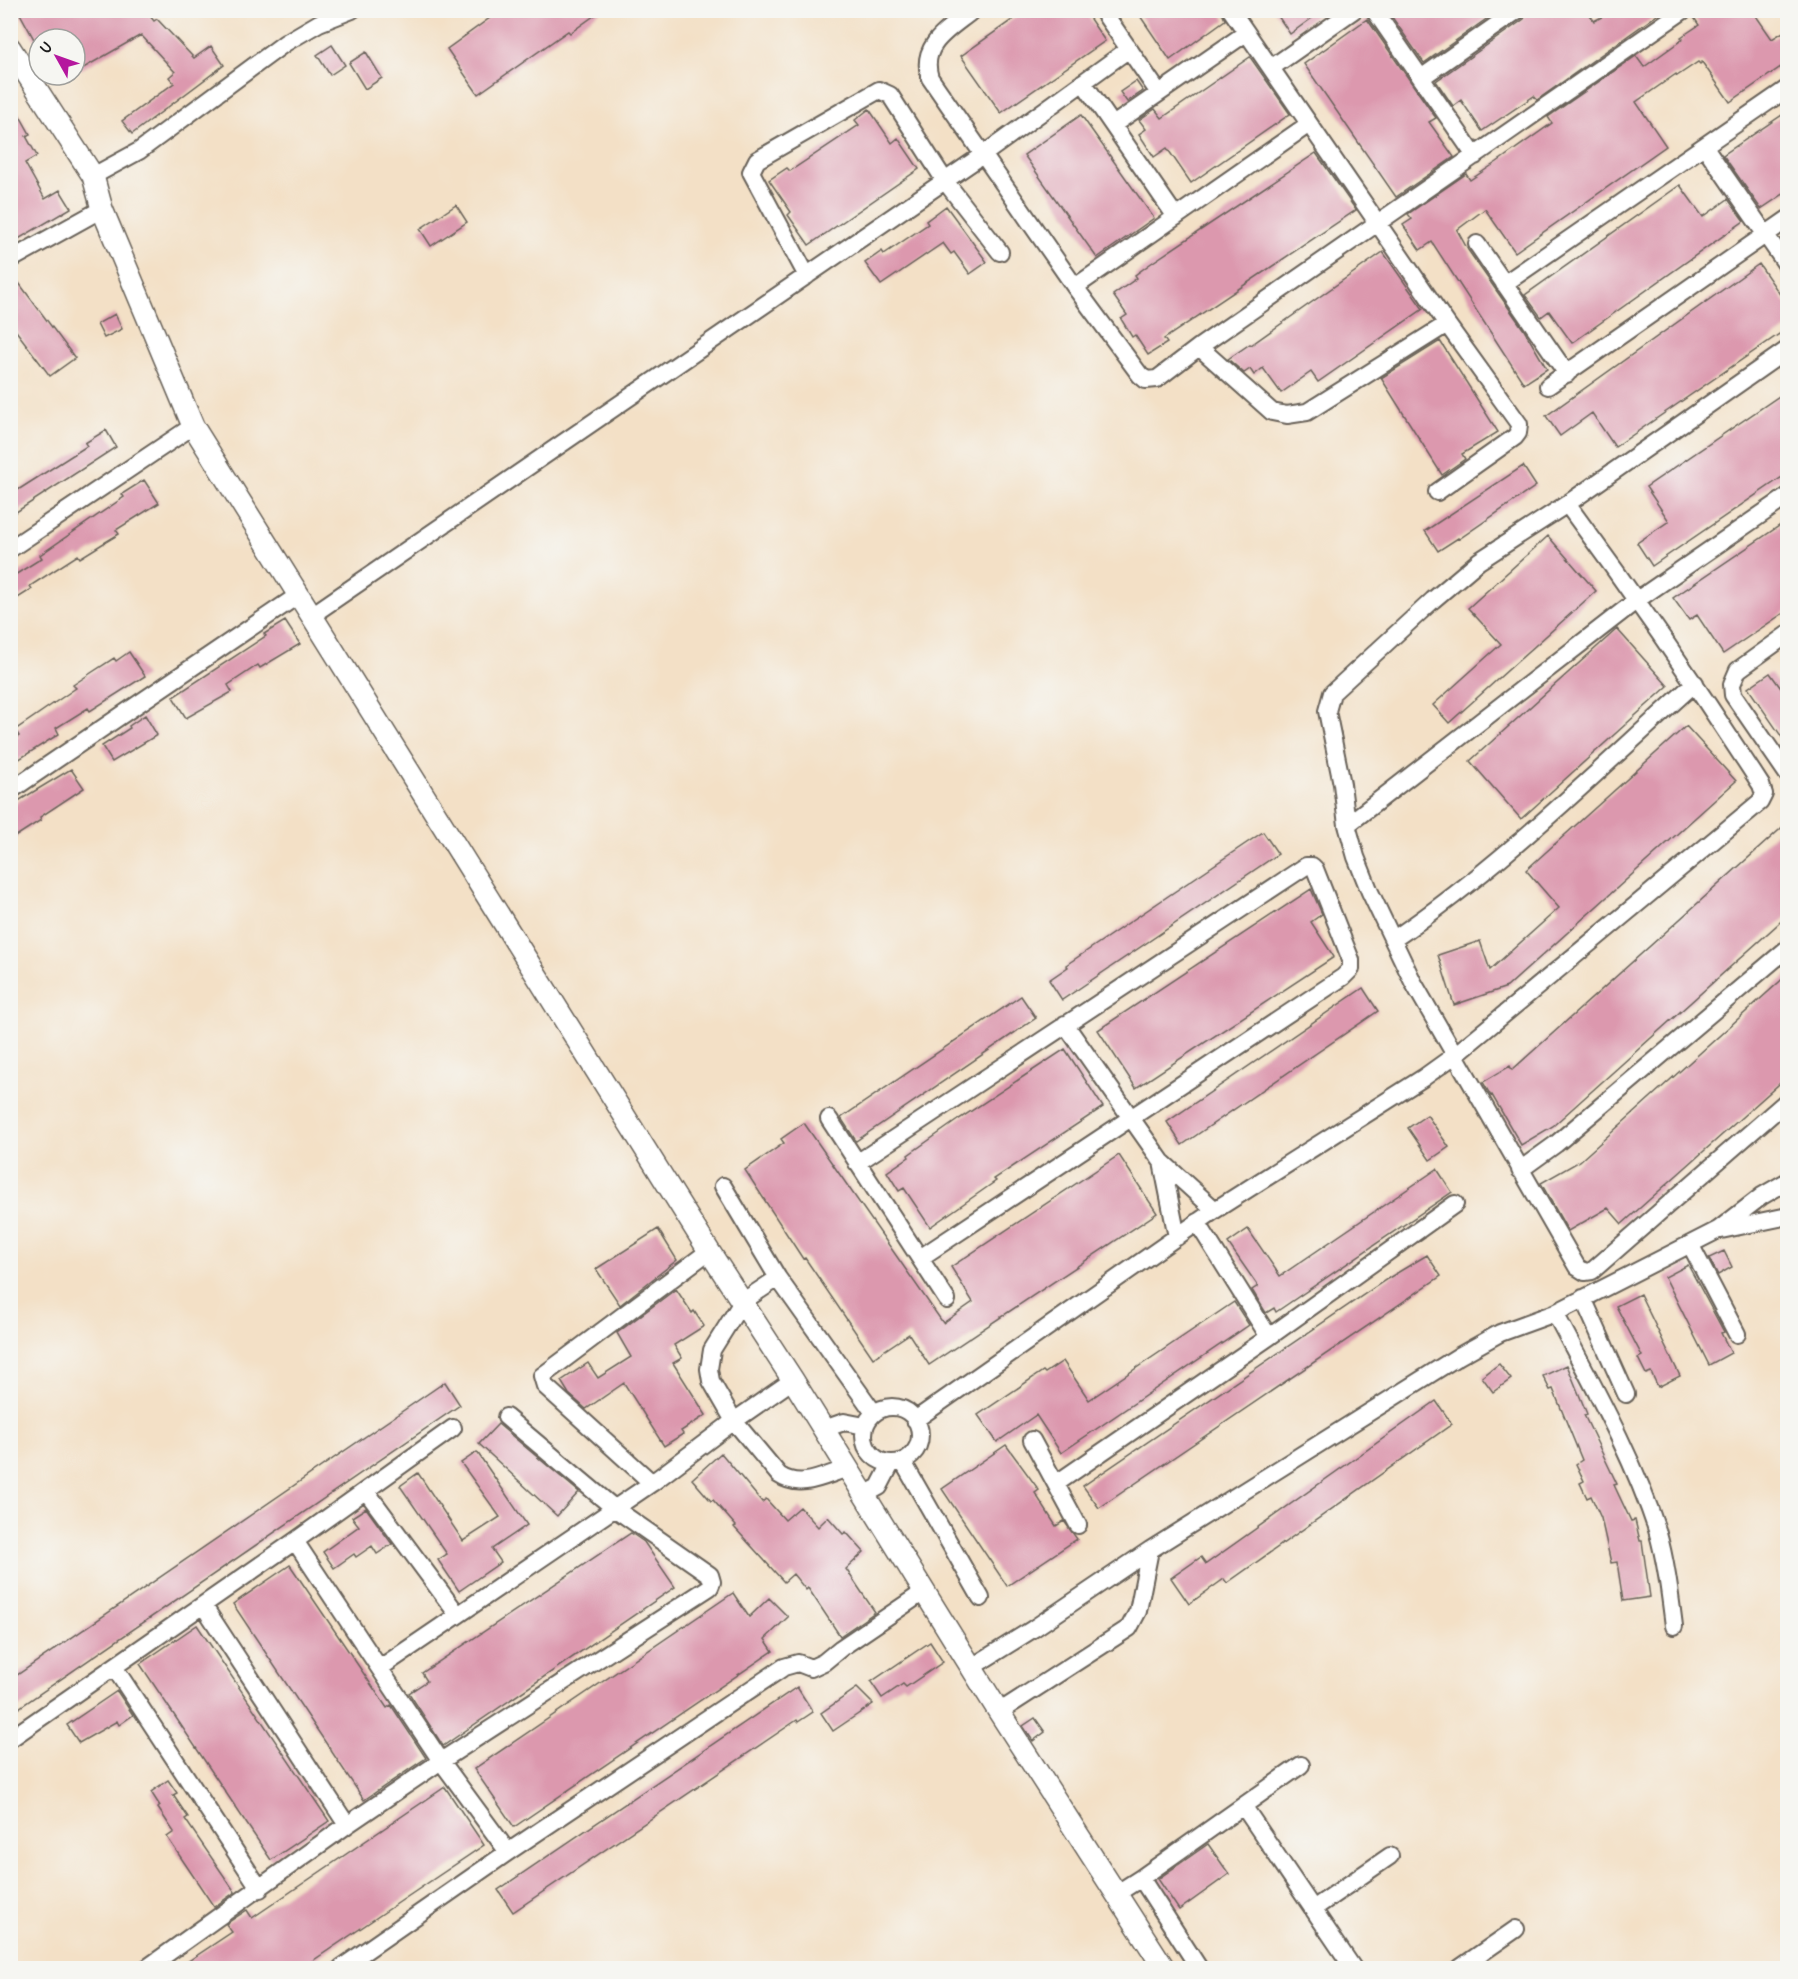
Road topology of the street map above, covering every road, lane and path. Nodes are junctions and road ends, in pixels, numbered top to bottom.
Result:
1 (352, 10) edge
2 (973, 10) edge
3 (1102, 10) edge
4 (1231, 10) edge
5 (1354, 10) edge
6 (1374, 10) edge
7 (1518, 10) edge
8 (1684, 10) edge
9 (1246, 33) junction
10 (10, 48) edge
11 (1129, 49) junction
12 (1271, 68) junction
13 (1421, 78) junction
14 (1083, 82) junction
15 (1788, 88) edge
16 (1159, 93) junction
17 (1309, 124) junction
18 (1113, 125) junction
19 (1705, 147) junction
20 (1474, 156) junction
21 (979, 157) junction
22 (93, 176) junction
23 (950, 178) junction
24 (102, 209) junction
25 (1176, 217) junction
26 (1788, 219) edge
27 (1378, 224) junction
28 (1766, 235) junction
29 (1477, 244) dead end
30 (1000, 252) dead end
31 (10, 260) edge
32 (1788, 267) edge
33 (807, 276) junction
34 (1504, 284) junction
35 (1075, 286) junction
36 (1447, 324) junction
37 (1199, 347) junction
38 (1788, 349) edge
39 (1567, 374) junction
40 (1548, 386) dead end
41 (193, 426) junction
42 (1437, 492) dead end
43 (1788, 495) edge
44 (1567, 504) junction
45 (10, 549) edge
46 (300, 594) junction
47 (1637, 600) junction
48 (312, 615) junction
49 (1788, 634) edge
50 (1695, 683) junction
51 (1788, 775) edge
52 (10, 791) edge
53 (1347, 825) junction
54 (1394, 939) junction
55 (1788, 948) edge
56 (1065, 1024) junction
57 (1448, 1060) junction
58 (1788, 1100) edge
59 (1131, 1117) junction
60 (829, 1119) dead end
61 (1162, 1162) junction
62 (857, 1163) junction
63 (1520, 1170) junction
64 (1788, 1181) edge
65 (723, 1186) dead end
66 (1455, 1204) dead end
67 (1215, 1210) junction
68 (1788, 1216) edge
69 (1197, 1222) junction
70 (1718, 1230) junction
71 (1177, 1238) junction
72 (1690, 1244) junction
73 (709, 1251) junction
74 (920, 1258) junction
75 (778, 1278) junction
76 (1583, 1298) junction
77 (947, 1300) dead end
78 (742, 1302) junction
79 (1555, 1313) junction
80 (1737, 1334) dead end
81 (1269, 1337) junction
82 (794, 1380) junction
83 (1626, 1394) dead end
84 (506, 1417) dead end
85 (869, 1420) junction
86 (915, 1420) junction
87 (734, 1421) junction
88 (453, 1428) dead end
89 (824, 1429) junction
90 (1032, 1440) dead end
91 (897, 1463) junction
92 (848, 1467) junction
93 (1057, 1483) junction
94 (648, 1484) junction
95 (366, 1491) junction
96 (864, 1495) junction
97 (620, 1503) junction
98 (1078, 1525) dead end
99 (295, 1541) junction
100 (1150, 1550) junction
101 (925, 1591) junction
102 (981, 1598) dead end
103 (203, 1605) junction
104 (458, 1615) junction
105 (1674, 1626) dead end
106 (114, 1667) junction
107 (972, 1667) junction
108 (380, 1668) junction
109 (999, 1712) junction
110 (10, 1739) edge
111 (441, 1761) junction
112 (1301, 1766) dead end
113 (1244, 1807) junction
114 (347, 1825) junction
115 (508, 1852) junction
116 (1390, 1856) dead end
117 (1141, 1878) junction
118 (260, 1889) junction
119 (1116, 1894) junction
120 (1313, 1909) junction
121 (1516, 1929) dead end
122 (147, 1968) edge
123 (341, 1968) edge
124 (1164, 1968) edge
125 (1199, 1968) edge
126 (1353, 1968) edge
127 (1460, 1968) edge

1 - 22 street
2 - 21 street
3 - 11 street
4 - 9 street
5 - 12 street
6 - 13 street
7 - 13 street
8 - 20 street
9 - 12 street
9 - 16 street
10 - 22 street
11 - 14 street
11 - 16 street
12 - 17 street
13 - 20 street
14 - 18 street
14 - 21 street
15 - 19 street
16 - 18 street
17 - 25 street
17 - 27 street
18 - 25 street
19 - 28 street
19 - 34 street
20 - 27 street
21 - 23 street
21 - 35 street
22 - 24 street
23 - 30 street
23 - 33 street
23 - 33 street
24 - 31 street
24 - 41 street
25 - 35 street
26 - 28 street
27 - 36 street
27 - 37 street
28 - 32 street
28 - 39 street
29 - 34 street
33 - 48 street
34 - 39 street
35 - 37 street
36 - 37 street
36 - 42 street
38 - 44 street
39 - 40 street
41 - 45 street
41 - 46 street
43 - 47 street
44 - 47 street
44 - 53 street
46 - 48 street
46 - 52 street
47 - 50 street
47 - 53 street
48 - 73 street
49 - 51 street
50 - 54 street
50 - 57 street
53 - 54 street
54 - 57 street
55 - 63 street
56 - 59 street
56 - 59 street
56 - 62 street
57 - 63 street
57 - 67 street
58 - 63 street
59 - 61 street
59 - 74 street
60 - 62 street
61 - 67 street
61 - 71 street
62 - 74 street
64 - 70 street
65 - 75 street
66 - 81 street
67 - 69 street
68 - 70 street
69 - 71 street
69 - 81 street
70 - 72 street
71 - 86 street
72 - 76 street
72 - 80 street
73 - 78 street
73 - 94 street
74 - 77 street
75 - 78 street
75 - 85 street
76 - 79 street
76 - 83 street
78 - 82 street
78 - 87 street
79 - 100 street
79 - 105 street
81 - 93 street
82 - 87 street
82 - 89 street
84 - 97 street
85 - 86 street
85 - 89 street
85 - 91 street
86 - 91 street
87 - 92 street
87 - 94 street
88 - 95 street
89 - 92 street
90 - 93 street
91 - 96 street
91 - 102 street
92 - 96 street
93 - 98 street
94 - 97 street
95 - 99 street
95 - 104 street
96 - 101 street
97 - 104 street
97 - 111 street
99 - 103 street
99 - 108 street
100 - 107 street
100 - 109 street
101 - 107 street
101 - 115 street
103 - 106 street
103 - 114 street
104 - 108 street
106 - 110 street
106 - 118 street
107 - 109 street
108 - 111 street
109 - 119 street
111 - 114 street
111 - 115 street
112 - 113 street
113 - 117 street
113 - 120 street
114 - 118 street
115 - 123 street
116 - 120 street
117 - 119 street
117 - 125 street
118 - 122 street
119 - 124 street
120 - 126 street
121 - 127 street

